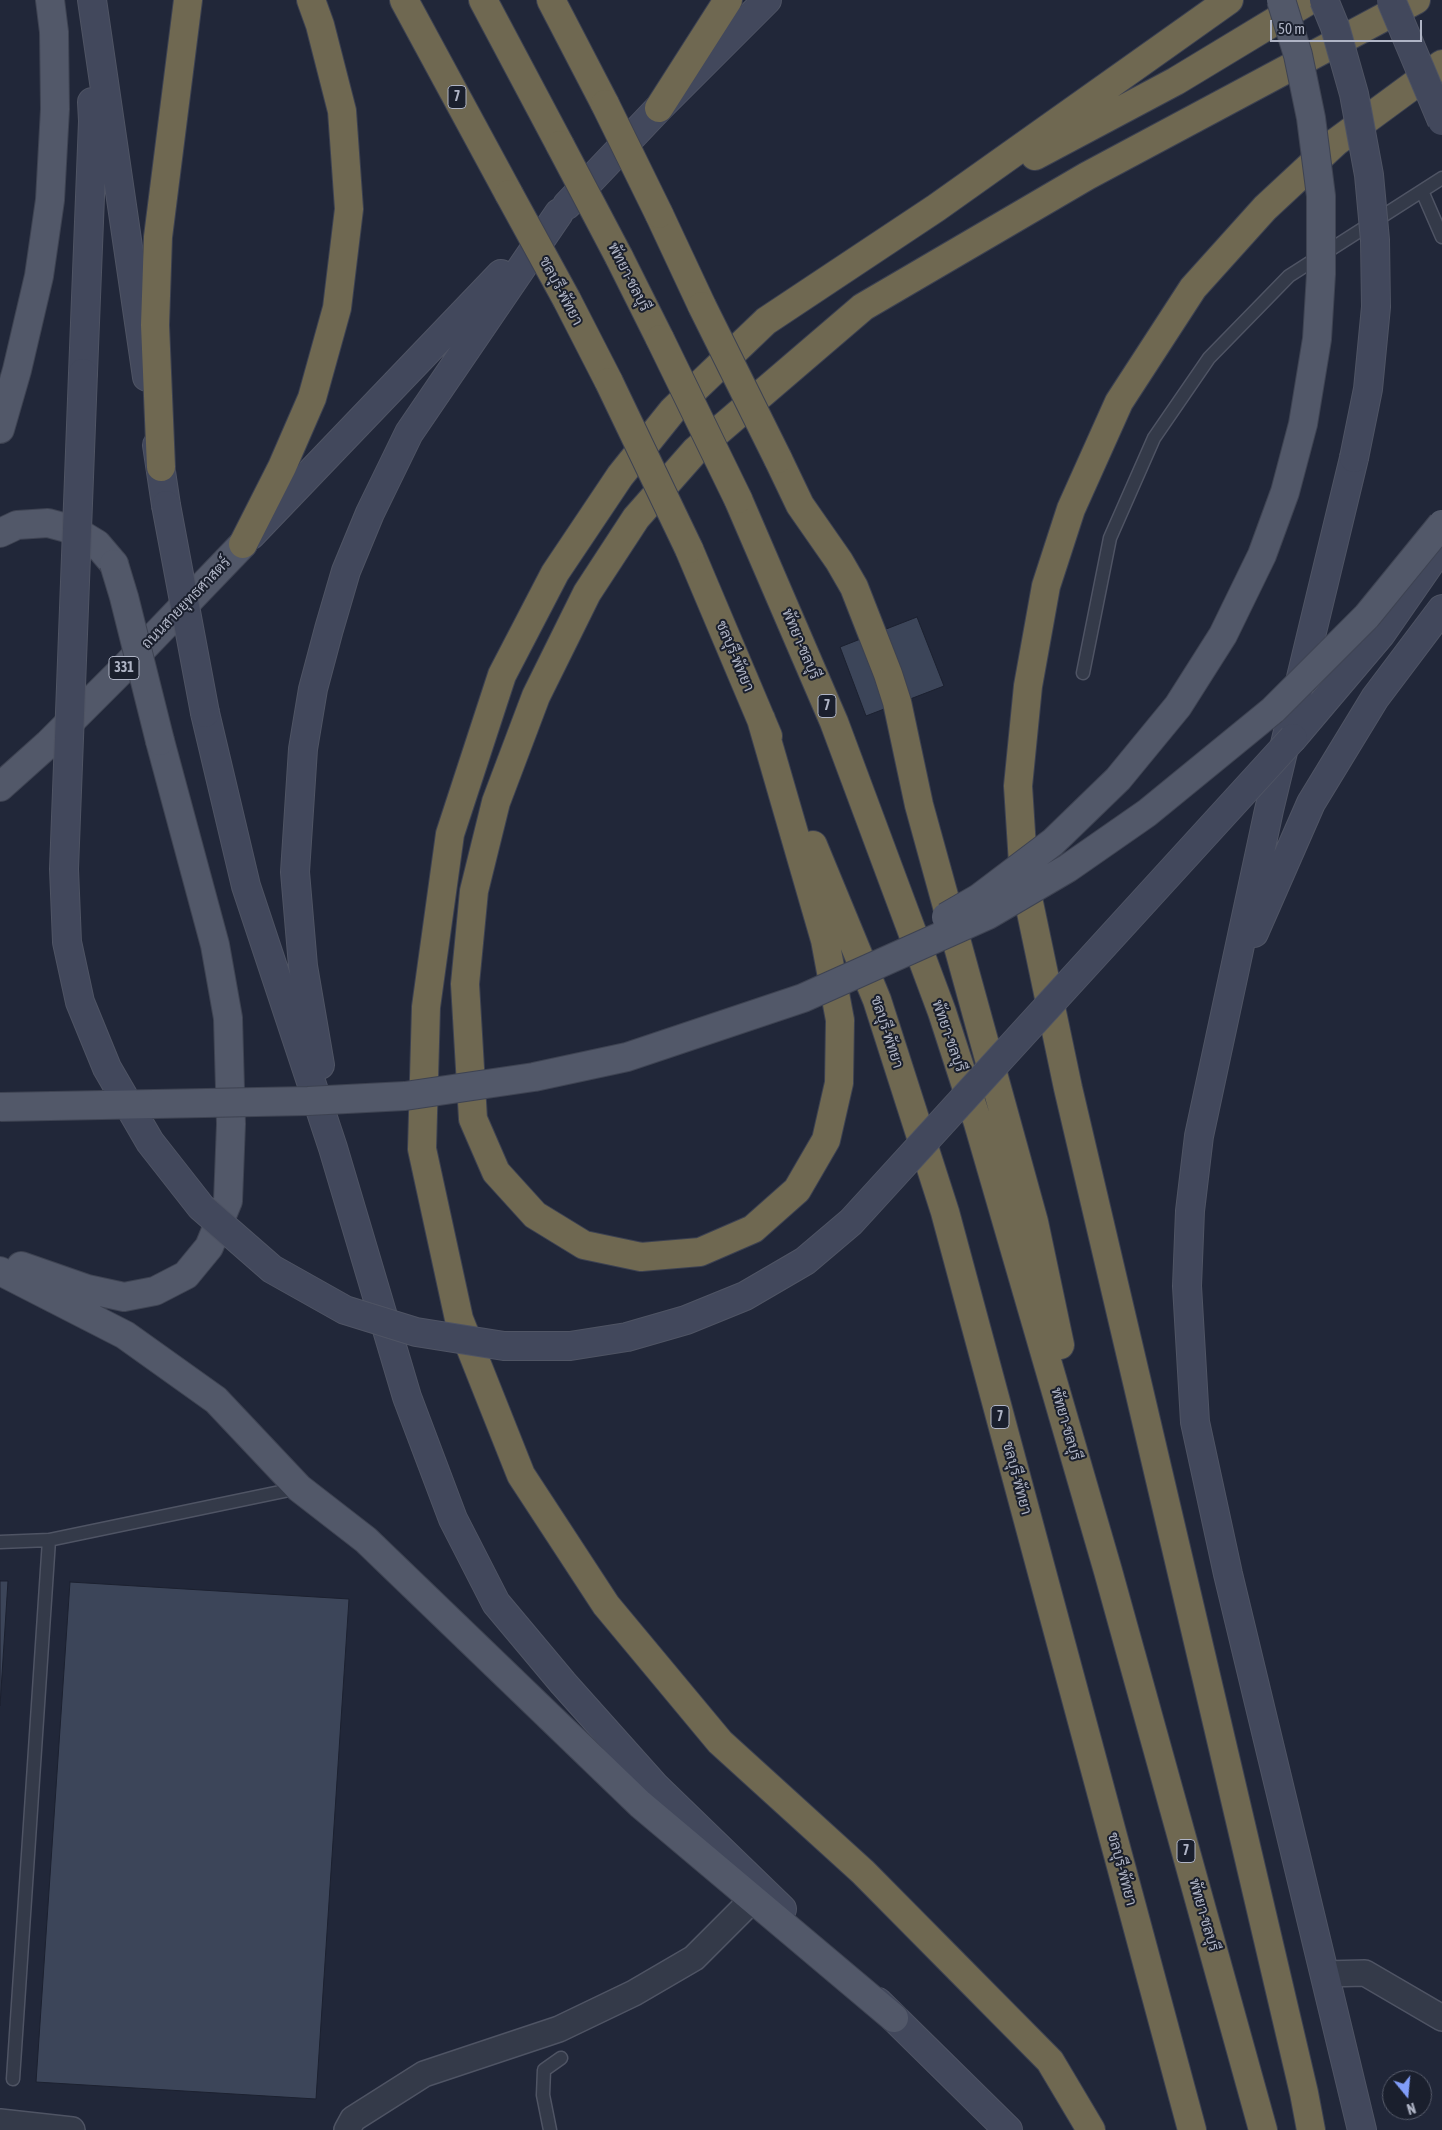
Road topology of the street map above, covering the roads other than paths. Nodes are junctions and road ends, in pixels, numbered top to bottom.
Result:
1 (50, 0) edge
2 (88, 0) edge
3 (92, 0) edge
4 (188, 0) edge
5 (311, 0) edge
6 (404, 0) edge
7 (483, 0) edge
8 (550, 0) edge
9 (728, 0) edge
10 (767, 0) edge
11 (1229, 0) edge
12 (1281, 0) edge
13 (1310, 0) edge
14 (1324, 0) edge
15 (1391, 0) edge
16 (1416, 0) edge
17 (1442, 64) edge
18 (659, 108) junction
19 (1442, 121) edge
20 (1442, 178) edge
21 (1422, 191) junction
22 (936, 208) junction
23 (559, 213) junction
24 (1442, 237) edge
25 (0, 429) edge
26 (160, 467) junction
27 (1442, 524) edge
28 (0, 533) edge
29 (243, 544) junction
30 (1442, 546) edge
31 (1442, 609) edge
32 (1083, 673) dead end
33 (761, 720) junction
34 (0, 787) edge
35 (1232, 985) junction
36 (803, 998) junction
37 (0, 1106) edge
38 (333, 1148) junction
39 (0, 1259) edge
40 (0, 1271) edge
41 (299, 1488) junction
42 (49, 1540) junction
43 (0, 1542) edge
44 (1108, 1571) junction
45 (752, 1899) junction
46 (1324, 1974) junction
47 (894, 2018) junction
48 (1442, 2018) edge
49 (561, 2058) dead end
50 (13, 2079) dead end
51 (0, 2122) edge
52 (72, 2130) edge
53 (347, 2130) edge
54 (550, 2130) edge
55 (1008, 2130) edge
56 (1091, 2130) edge
57 (1192, 2130) edge
58 (1263, 2130) edge
59 (1310, 2130) edge
60 (1362, 2130) edge

1 - 25 main road
2 - 30 main road, bridge
3 - 26 main road
4 - 26 highway
5 - 29 highway
6 - 33 highway, ชลบุรี-พัทยา / 7, bridge
7 - 44 highway, พัทยา-ชลบุรี / 7, bridge
8 - 44 highway, bridge
9 - 18 highway
10 - 18 main road
11 - 22 highway
12 - 36 main road, bridge
13 - 22 highway
14 - 35 main road, bridge
15 - 19 main road, bridge
16 - 33 highway
17 - 59 highway
18 - 23 main road
20 - 21 lane
21 - 24 lane
21 - 32 lane
22 - 56 highway
23 - 29 main road
23 - 38 main road
26 - 38 main road, bridge
27 - 36 main road, bridge
28 - 39 main road, bridge
29 - 34 main road, ถนนสายยุทธศาสตร์ / 331
31 - 35 main road
33 - 57 highway, ชลบุรี-พัทยา / 7
35 - 46 main road
36 - 37 main road, bridge
38 - 47 main road
40 - 41 main road
41 - 42 lane
41 - 45 main road
42 - 43 lane
42 - 50 lane
44 - 58 highway, พัทยา-ชลบุรี / 7
45 - 47 main road
45 - 53 street
46 - 48 street
46 - 60 main road
47 - 55 main road
49 - 54 lane
51 - 52 street

